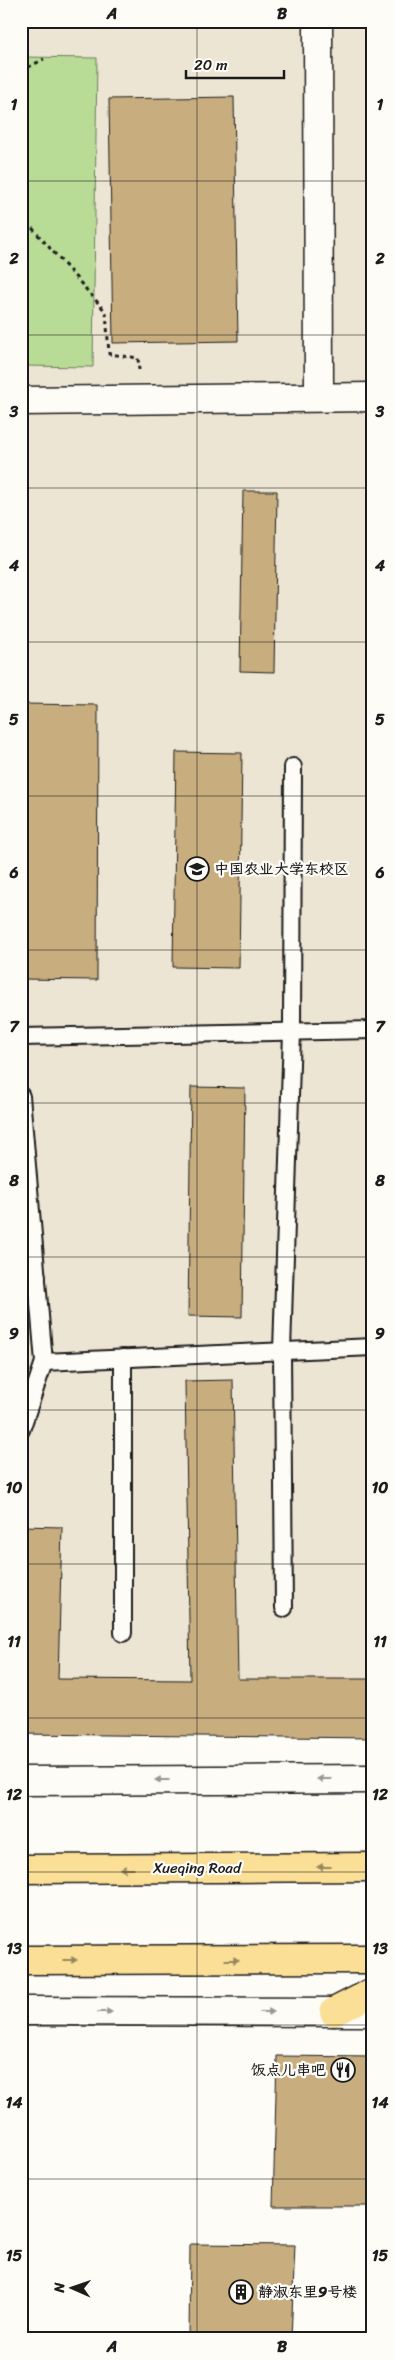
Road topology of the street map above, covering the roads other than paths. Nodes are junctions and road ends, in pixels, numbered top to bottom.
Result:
1 (318, 21) edge
2 (319, 397) junction
3 (373, 397) edge
4 (21, 401) edge
5 (293, 766) dead end
6 (373, 1030) edge
7 (292, 1032) junction
8 (21, 1037) edge
9 (21, 1096) edge
10 (29, 1277) edge
11 (373, 1347) edge
12 (282, 1351) junction
13 (123, 1358) junction
14 (44, 1362) junction
15 (21, 1430) edge
16 (284, 1608) dead end
17 (123, 1632) dead end
18 (373, 1778) edge
19 (21, 1781) edge
20 (373, 1867) edge
21 (21, 1869) edge
22 (373, 1959) edge
23 (21, 1960) edge
24 (373, 1992) edge
25 (21, 2011) edge
26 (334, 2012) junction
27 (373, 2012) edge

1 - 2 street
2 - 3 street
2 - 4 street
5 - 7 lane
6 - 7 lane
7 - 8 lane
7 - 12 lane
9 - 10 lane
10 - 14 lane
11 - 12 lane
12 - 13 lane
12 - 16 lane
13 - 14 lane
13 - 17 lane
14 - 15 lane
18 -> 19 street
20 -> 21 main road, Xueqing Road
23 -> 22 main road
24 - 26 main road
25 -> 26 street
26 - 27 street

